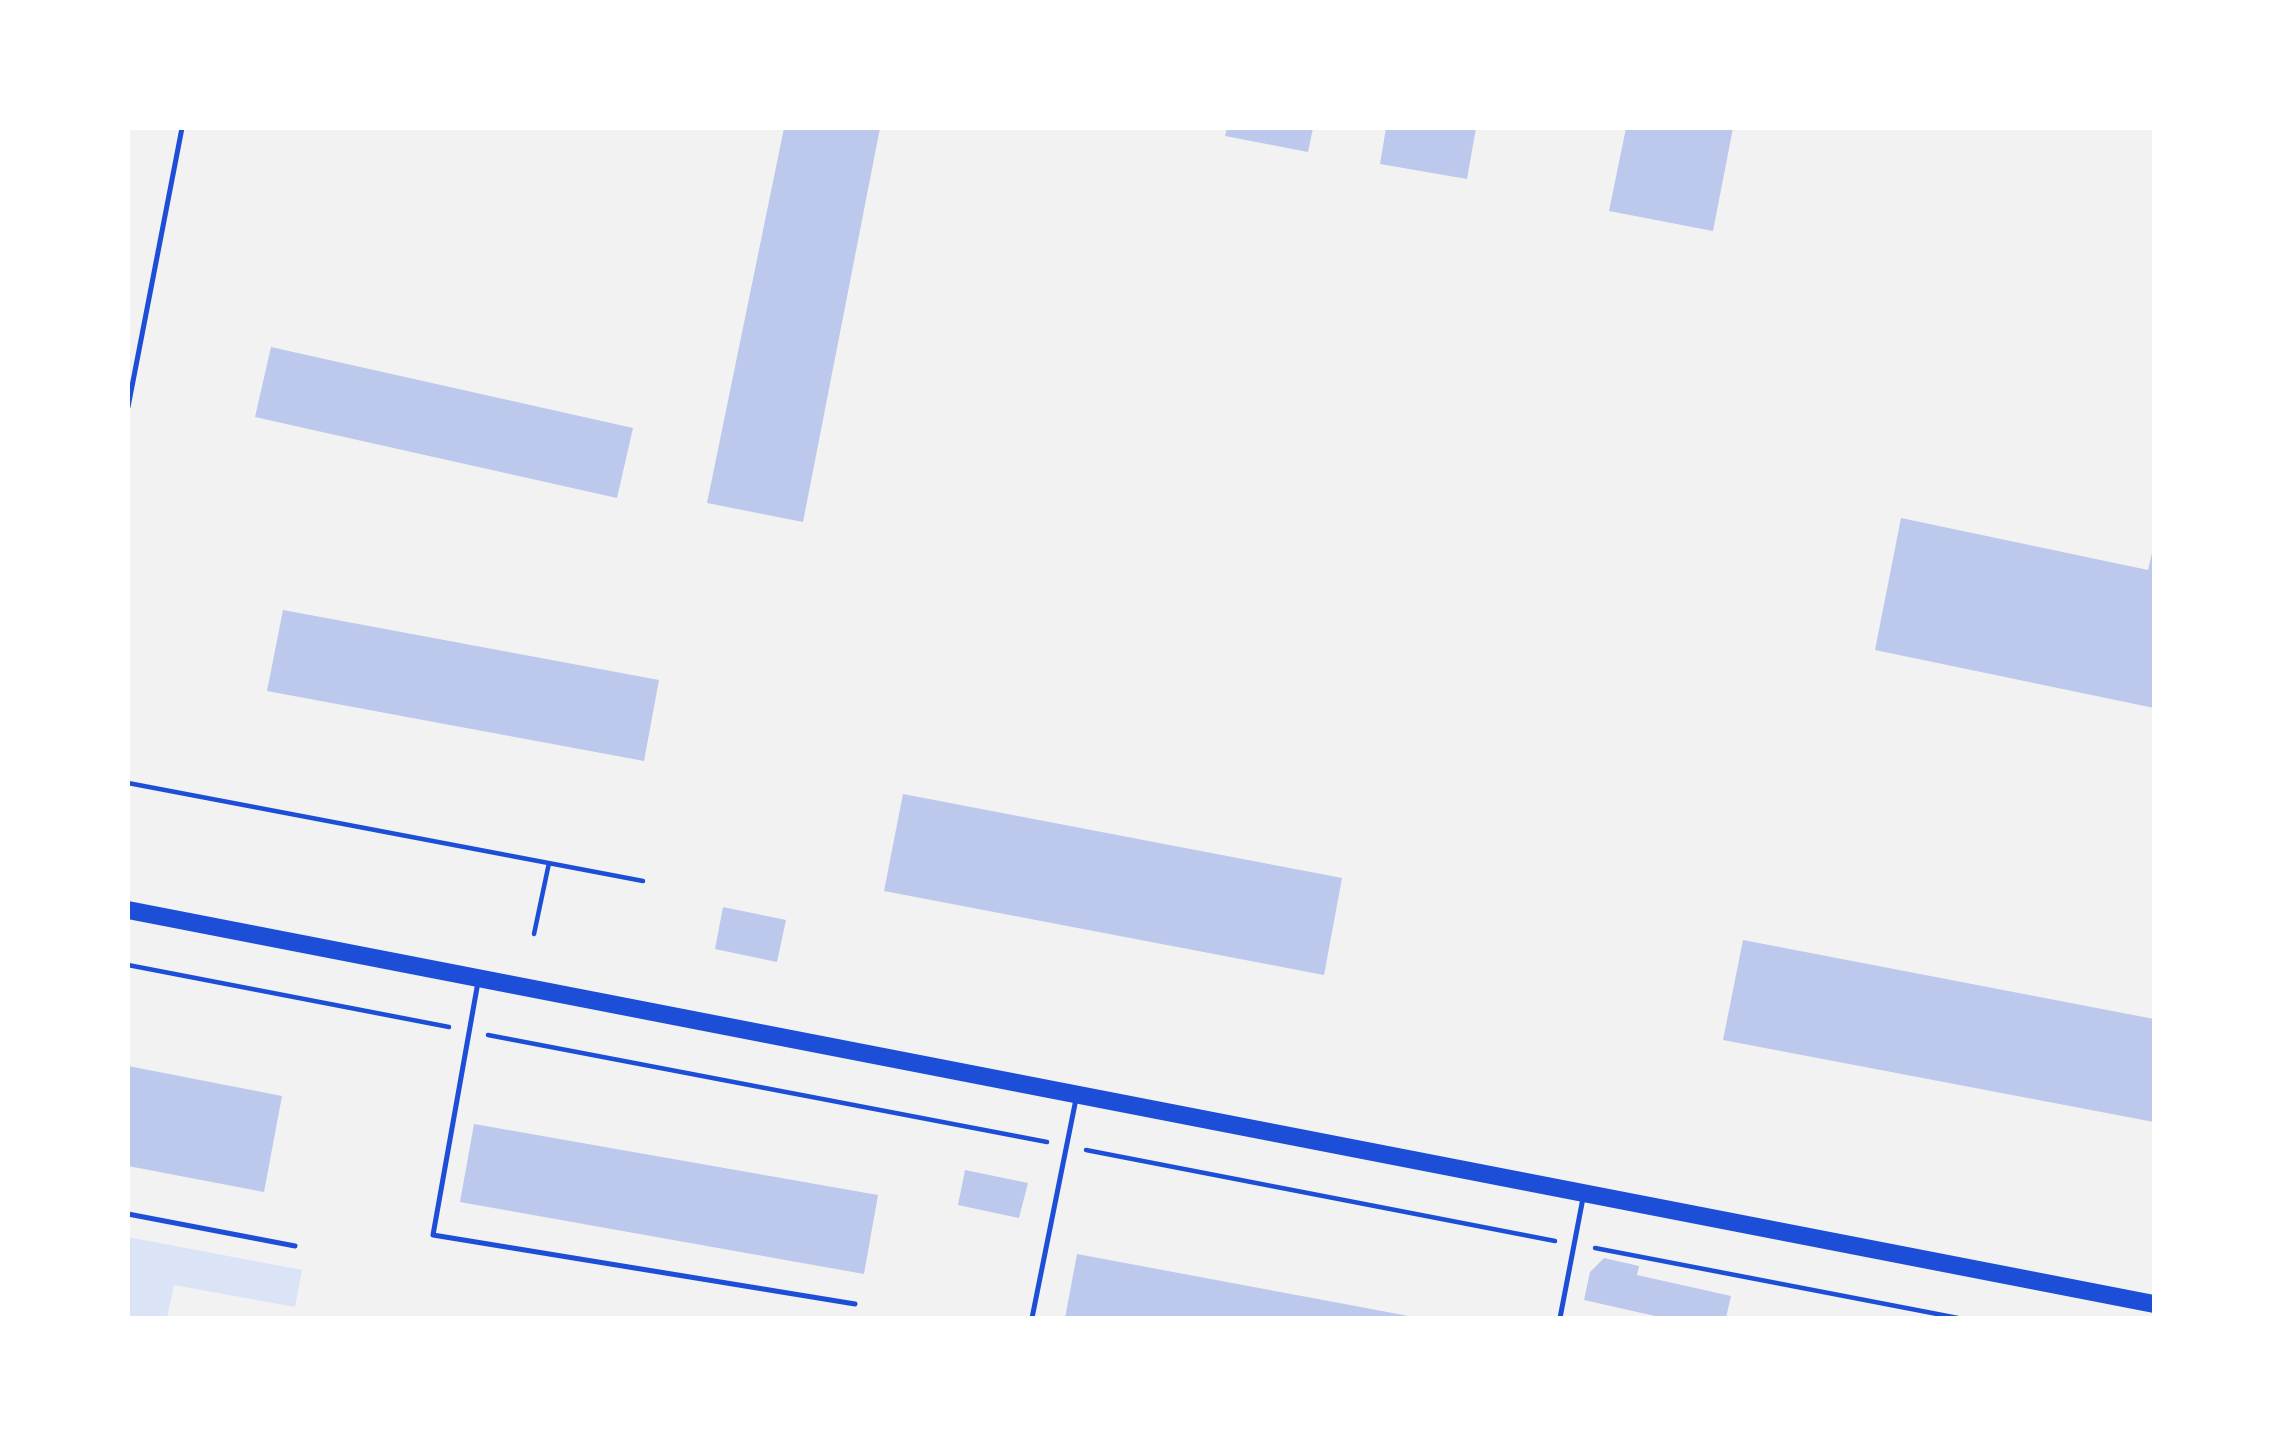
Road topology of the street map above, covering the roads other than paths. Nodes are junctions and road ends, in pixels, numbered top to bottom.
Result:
1 (182, 128) edge
2 (128, 407) edge
3 (128, 910) edge
4 (479, 979) junction
5 (1076, 1096) junction
6 (1584, 1192) junction
7 (128, 1214) edge
8 (295, 1246) dead end
9 (855, 1304) dead end
10 (2154, 1304) edge
11 (1032, 1318) edge
12 (1560, 1318) edge

1 - 2 lane
3 - 4 main road
4 - 5 main road
4 - 9 lane
5 - 6 main road
5 - 11 lane
6 - 10 main road
6 - 12 lane
7 - 8 lane

